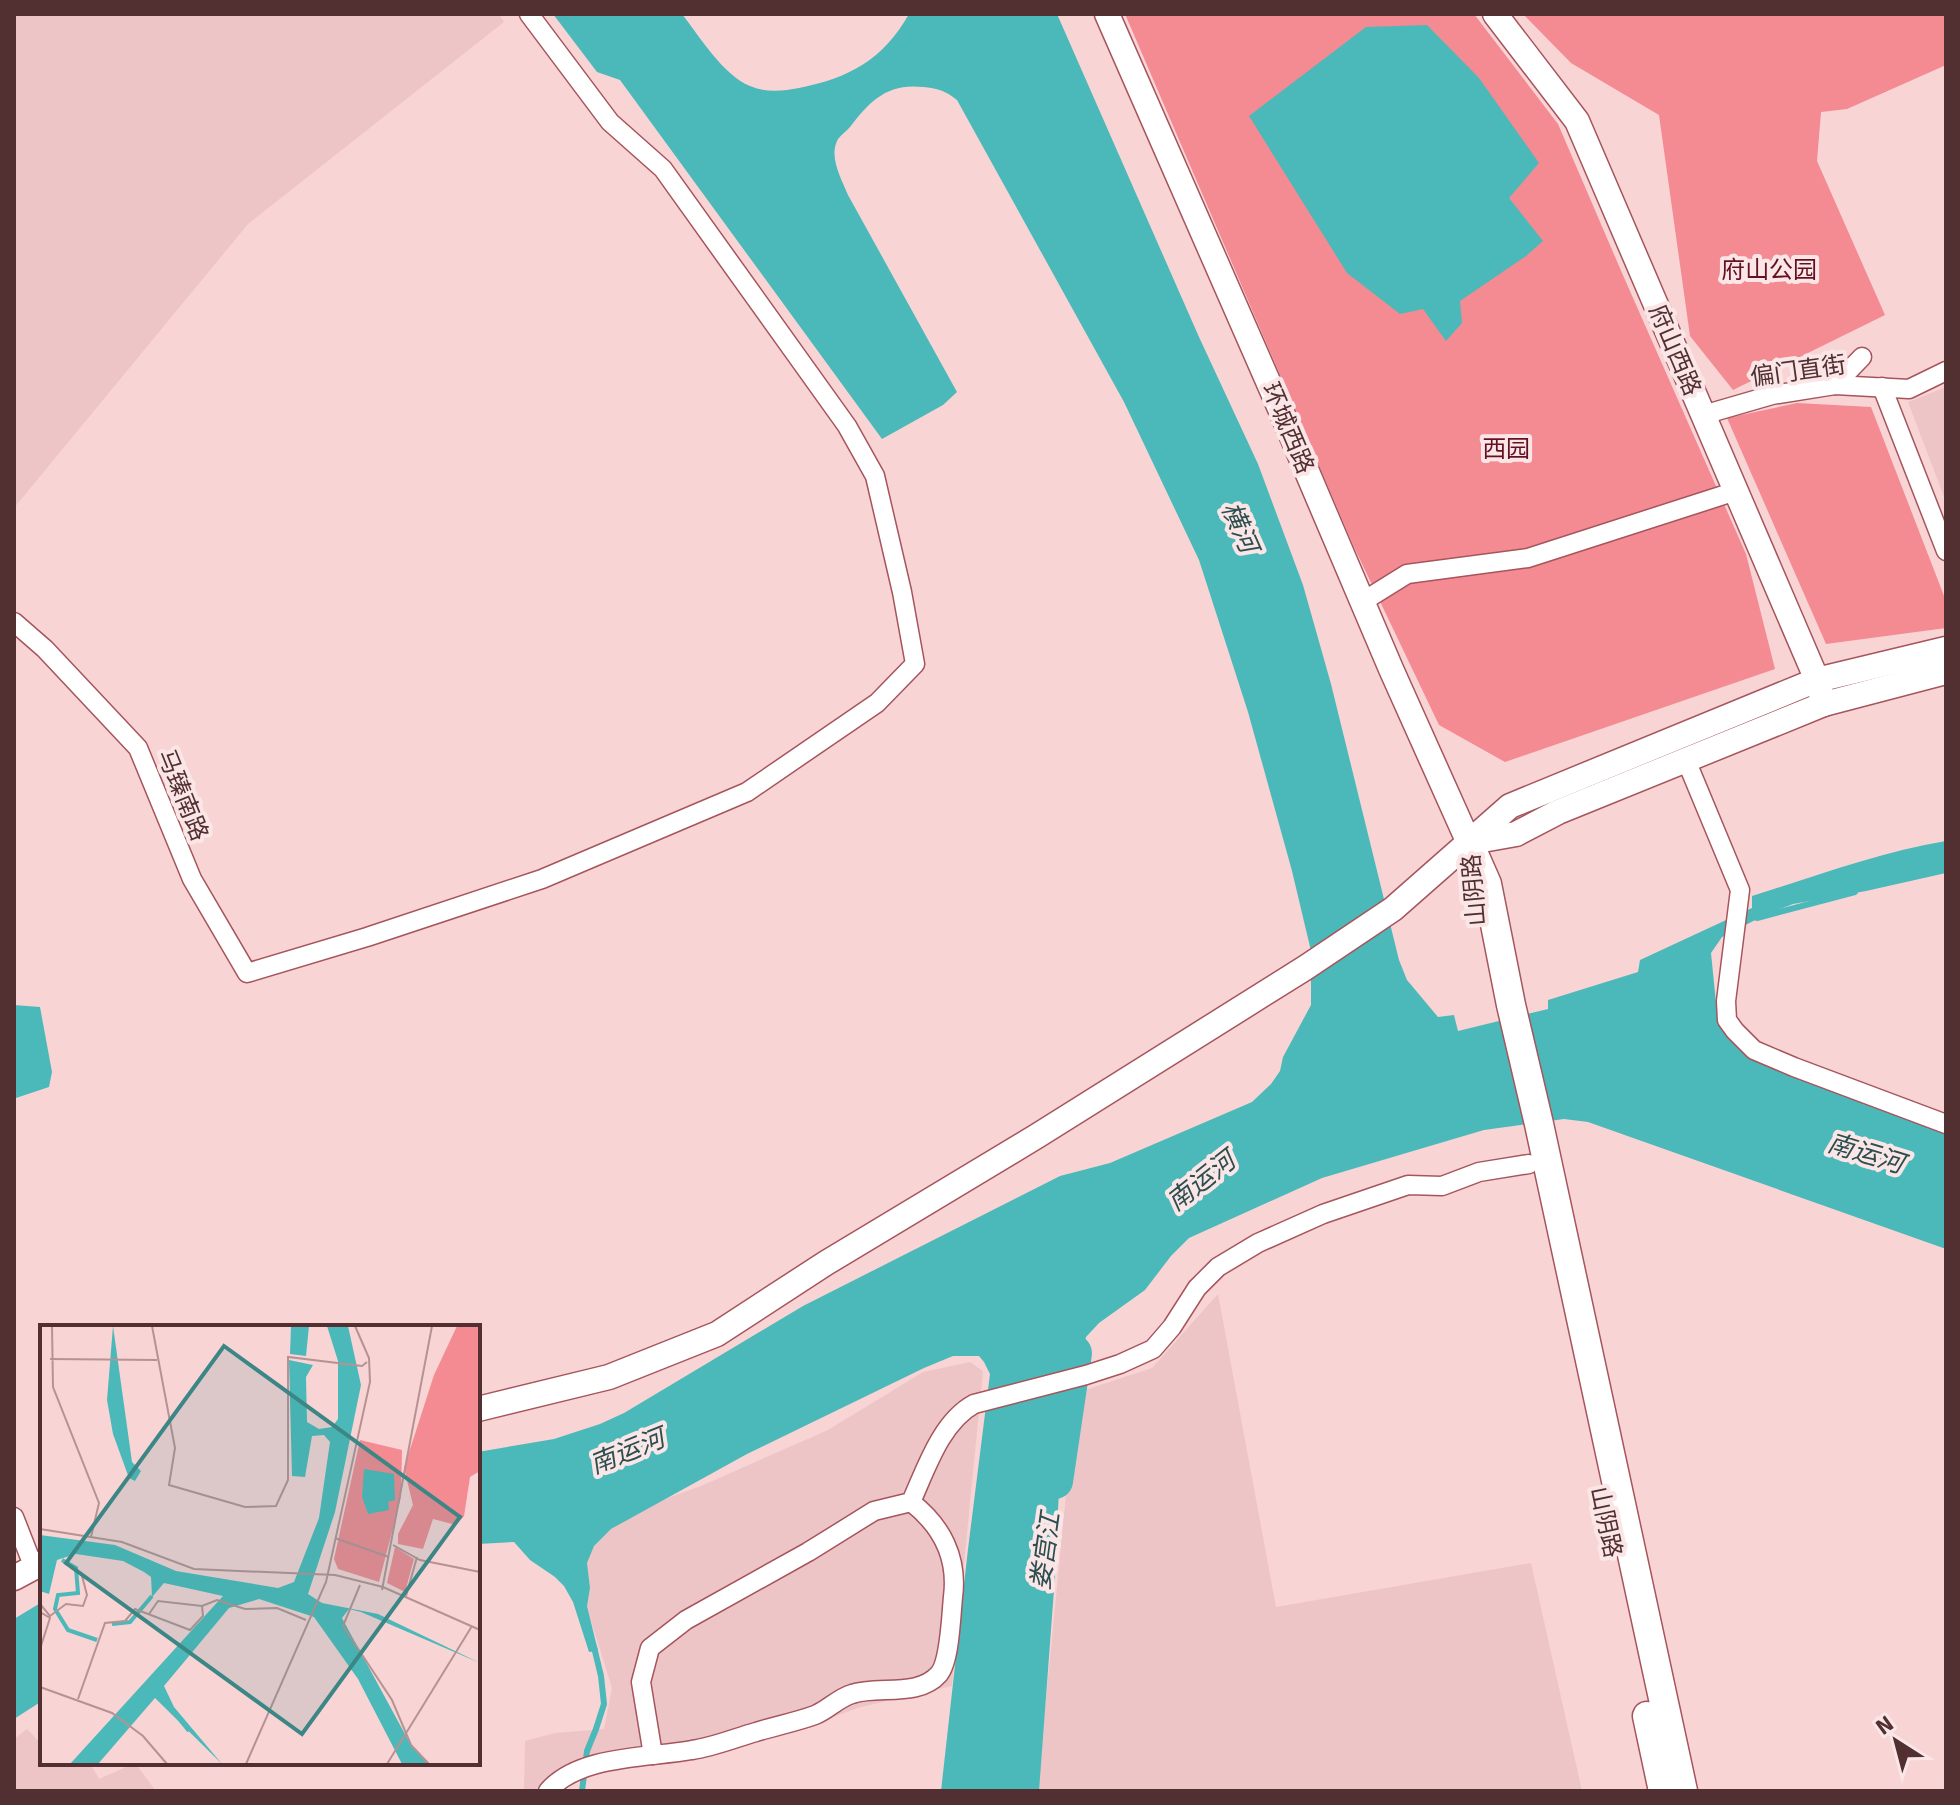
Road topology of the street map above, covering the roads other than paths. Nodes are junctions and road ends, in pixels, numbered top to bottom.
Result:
1 (529, 14) edge
2 (1107, 14) edge
3 (1495, 14) edge
4 (1862, 357) dead end
5 (1946, 371) edge
6 (1835, 385) junction
7 (1882, 387) junction
8 (1703, 415) junction
9 (1736, 491) junction
10 (1946, 551) edge
11 (1362, 602) junction
12 (14, 622) edge
13 (1946, 649) edge
14 (1946, 672) edge
15 (1817, 680) junction
16 (1824, 704) junction
17 (1686, 760) junction
18 (1469, 843) junction
19 (1946, 1124) edge
20 (1530, 1125) junction
21 (1529, 1164) junction
22 (480, 1409) edge
23 (911, 1502) junction
24 (14, 1517) edge
25 (30, 1569) edge
26 (653, 1755) junction
27 (548, 1791) edge
28 (1663, 1791) edge
29 (1683, 1791) edge

1 - 12 street, 马臻南路
2 - 11 main road, 环城西路
3 - 8 main road, 府山西路
4 - 6 street
5 - 7 street, 偏门直街
6 - 7 street, 偏门直街
6 - 8 street, 偏门直街
7 - 10 street
8 - 9 main road, 府山西路
9 - 11 street
9 - 15 main road, 府山西路
11 - 18 main road, 环城西路
13 - 15 main road
14 - 16 main road
15 - 16 main road, 府山西路
15 - 18 main road
16 - 17 main road
17 - 18 main road
17 - 19 street
18 - 20 main road, 山阴路
18 - 22 main road
20 - 21 main road, 山阴路
20 - 29 main road, 山阴路
21 - 23 street
21 - 28 main road, 山阴路
23 - 26 street
23 - 26 street
24 - 25 street
26 - 27 street

